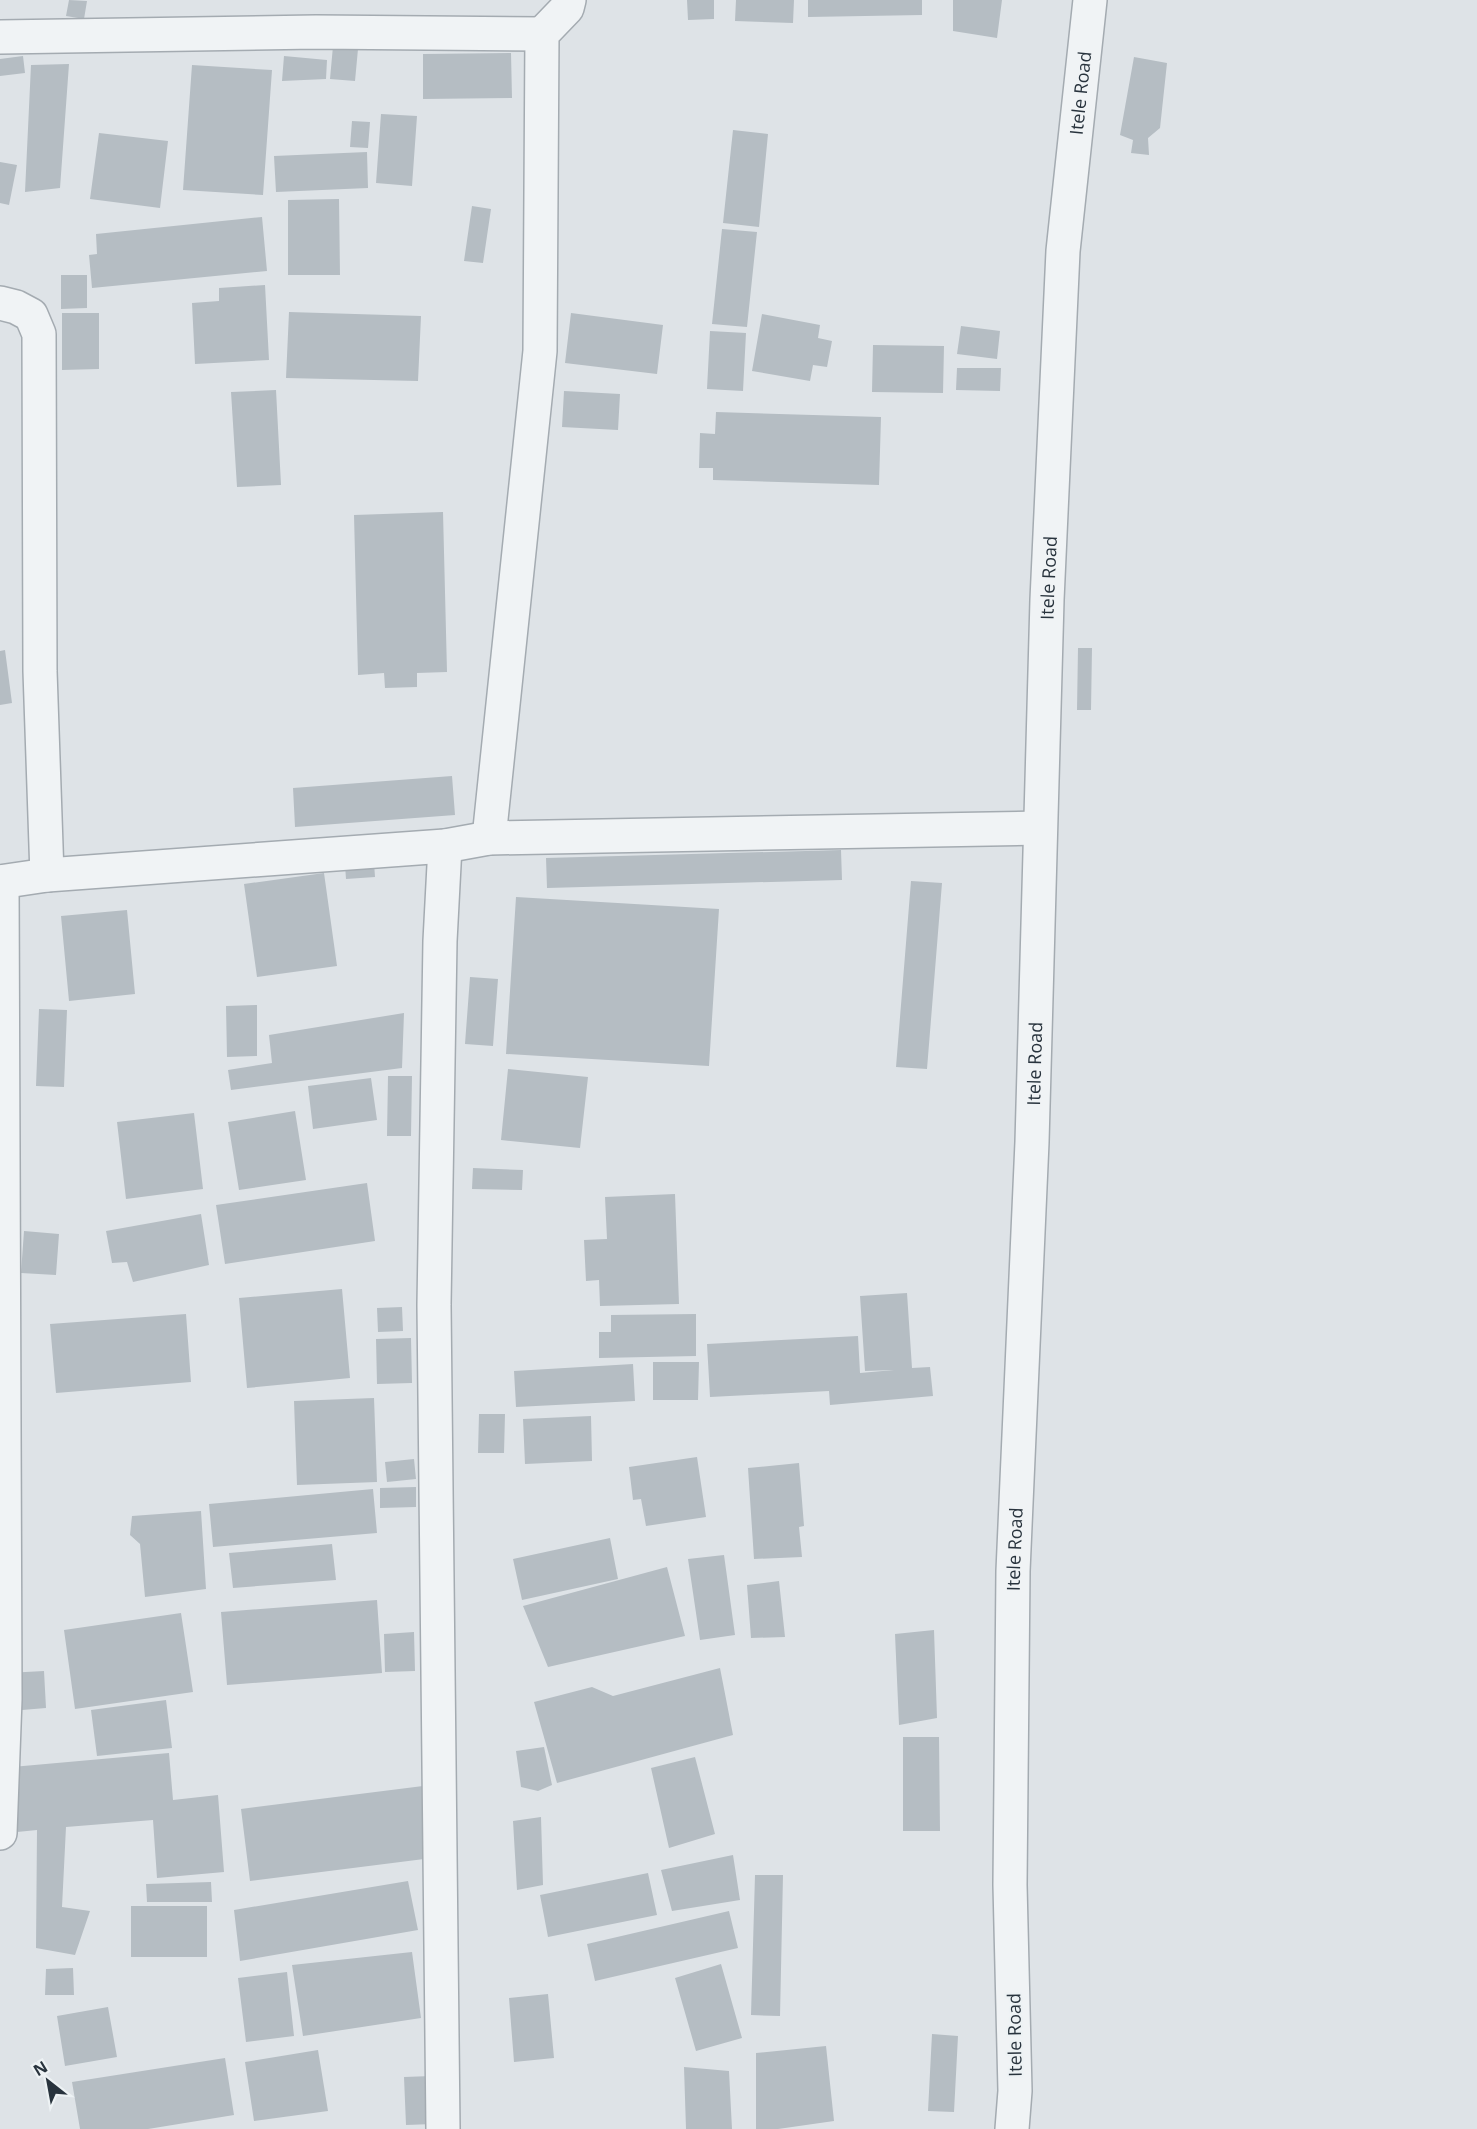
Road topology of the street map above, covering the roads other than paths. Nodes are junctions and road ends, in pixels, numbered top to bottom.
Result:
1 (569, 0) edge
2 (1090, 0) edge
3 (542, 34) junction
4 (0, 37) edge
5 (0, 303) edge
6 (1040, 828) junction
7 (489, 838) junction
8 (445, 846) junction
9 (46, 875) junction
10 (1, 882) edge
11 (0, 1833) edge
12 (443, 2129) edge
13 (1012, 2129) edge

1 - 3 street
2 - 6 street, Itele Road
3 - 4 street
3 - 7 street
5 - 9 street
6 - 7 street
6 - 13 street, Itele Road
7 - 8 street
8 - 9 street
8 - 12 street
9 - 10 street
10 - 11 street

